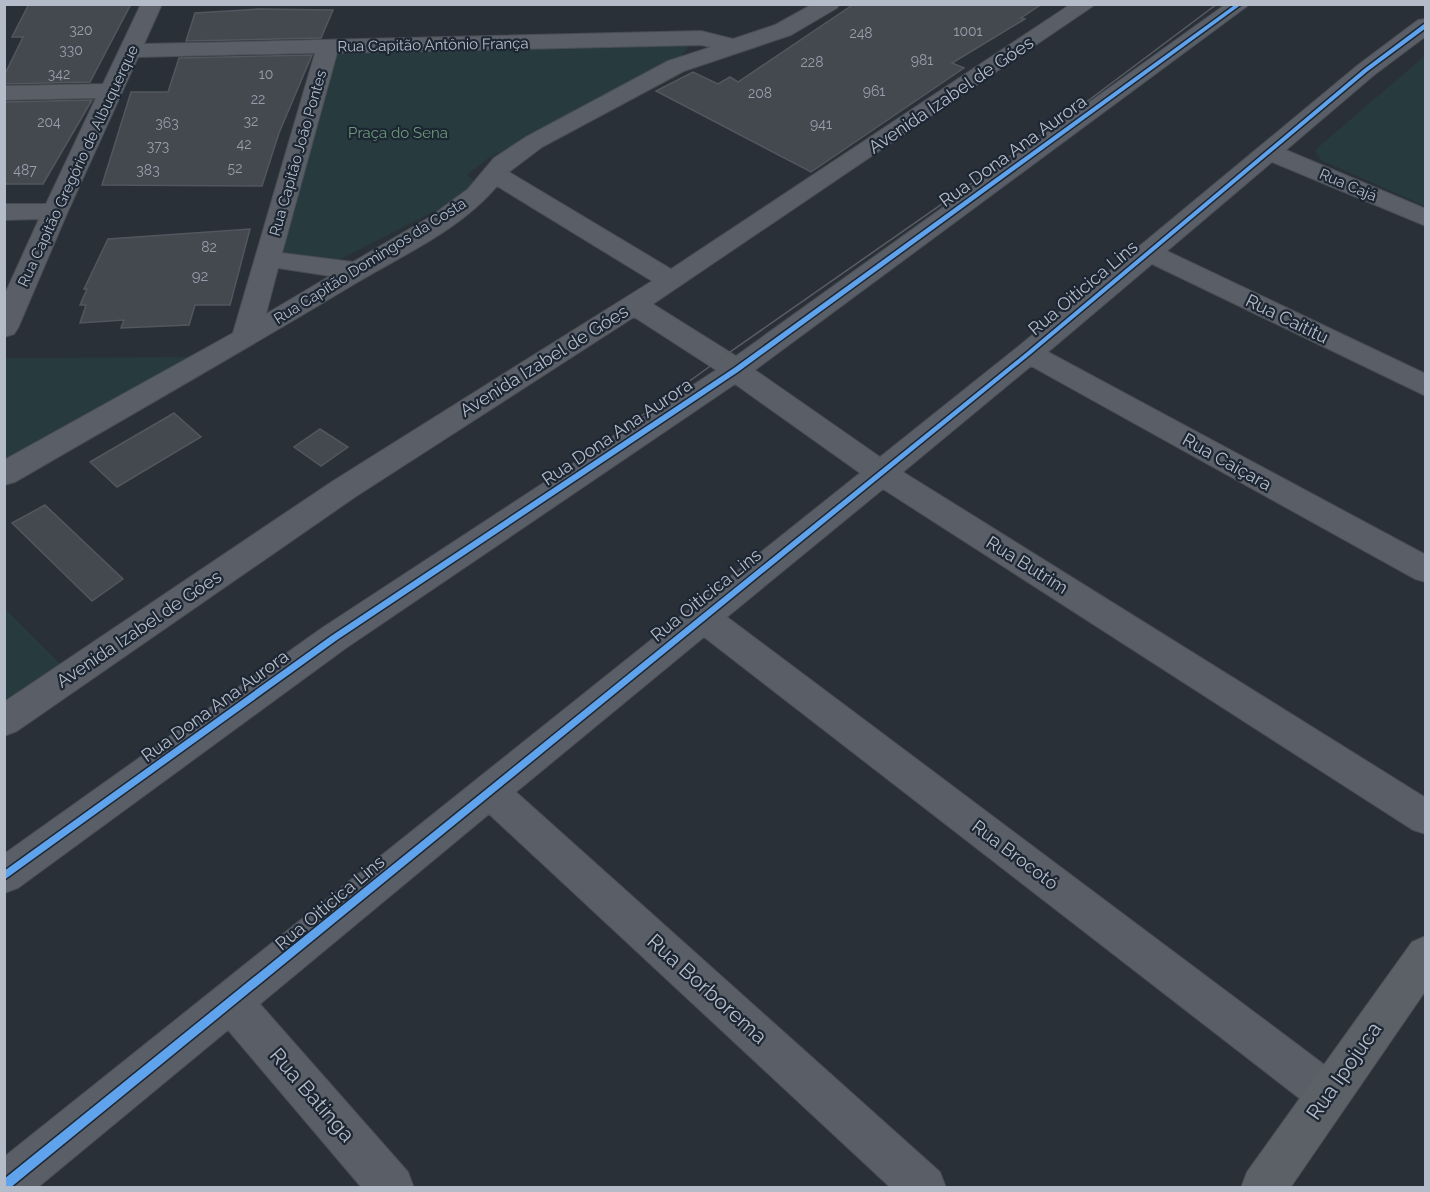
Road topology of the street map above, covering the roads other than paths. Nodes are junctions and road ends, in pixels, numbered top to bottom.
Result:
1 (152, 4) edge
2 (830, 4) edge
3 (1086, 4) edge
4 (1240, 4) edge
5 (801, 12) edge
6 (1425, 25) edge
7 (328, 47) junction
8 (734, 47) junction
9 (131, 51) junction
10 (112, 91) junction
11 (4, 93) edge
12 (1270, 152) junction
13 (495, 174) junction
14 (55, 211) junction
15 (4, 212) edge
16 (1425, 218) edge
17 (1149, 252) junction
18 (268, 259) junction
19 (357, 271) junction
20 (671, 281) junction
21 (633, 304) junction
22 (4, 328) edge
23 (245, 338) junction
24 (1029, 353) junction
25 (736, 370) junction
26 (1425, 386) edge
27 (881, 473) junction
28 (4, 474) edge
29 (1425, 570) edge
30 (702, 617) junction
31 (4, 721) edge
32 (489, 791) junction
33 (1425, 818) edge
34 (4, 876) edge
35 (1424, 961) edge
36 (232, 1003) junction
37 (1327, 1093) junction
38 (4, 1186) edge
39 (392, 1188) edge
40 (924, 1188) edge
41 (1263, 1188) edge

1 - 9 street, Rua Capitão Gregório de Albuquerque
2 - 5 street, Rua Capitão Domingos da Costa
3 - 20 street, Avenida Izabel de Góes
4 - 25 street, Rua Dona Ana Aurora
5 - 8 street, Rua Capitão Domingos da Costa
6 - 12 street, Rua Oiticica Lins
7 - 8 street, Rua Capitão Antônio França
7 - 9 street, Rua Capitão Antônio França
7 - 18 street, Rua Capitão João Pontes
8 - 13 street, Rua Capitão Domingos da Costa
9 - 10 street, Rua Capitão Gregório de Albuquerque
10 - 11 street
10 - 14 street, Rua Capitão Gregório de Albuquerque
12 - 16 street, Rua Cajá
12 - 17 street, Rua Oiticica Lins
13 - 19 street, Rua Capitão Domingos da Costa
13 - 20 street
14 - 15 street
14 - 22 street, Rua Capitão Gregório de Albuquerque
17 - 24 street, Rua Oiticica Lins
17 - 26 street, Rua Caititu
18 - 19 street, Rua Capitão João Pontes
18 - 23 street, Rua Capitão João Pontes
19 - 23 street, Rua Capitão Domingos da Costa
20 - 21 street, Avenida Izabel de Góes
21 - 25 street, Rua Butrim
21 - 31 street, Avenida Izabel de Góes
23 - 28 street, Rua Capitão Domingos da Costa
24 - 27 street, Rua Oiticica Lins
24 - 29 street, Rua Caiçara
25 - 27 street, Rua Butrim
25 - 34 street, Rua Dona Ana Aurora
27 - 30 street, Rua Oiticica Lins
27 - 33 street, Rua Butrim
30 - 32 street, Rua Oiticica Lins
30 - 37 street, Rua Brocotó
32 - 36 street, Rua Oiticica Lins
32 - 40 street, Rua Borborema
35 - 37 main road, Rua Ipojuca
36 - 38 street, Rua Oiticica Lins
36 - 39 street, Rua Batinga
37 - 41 main road, Rua Ipojuca

